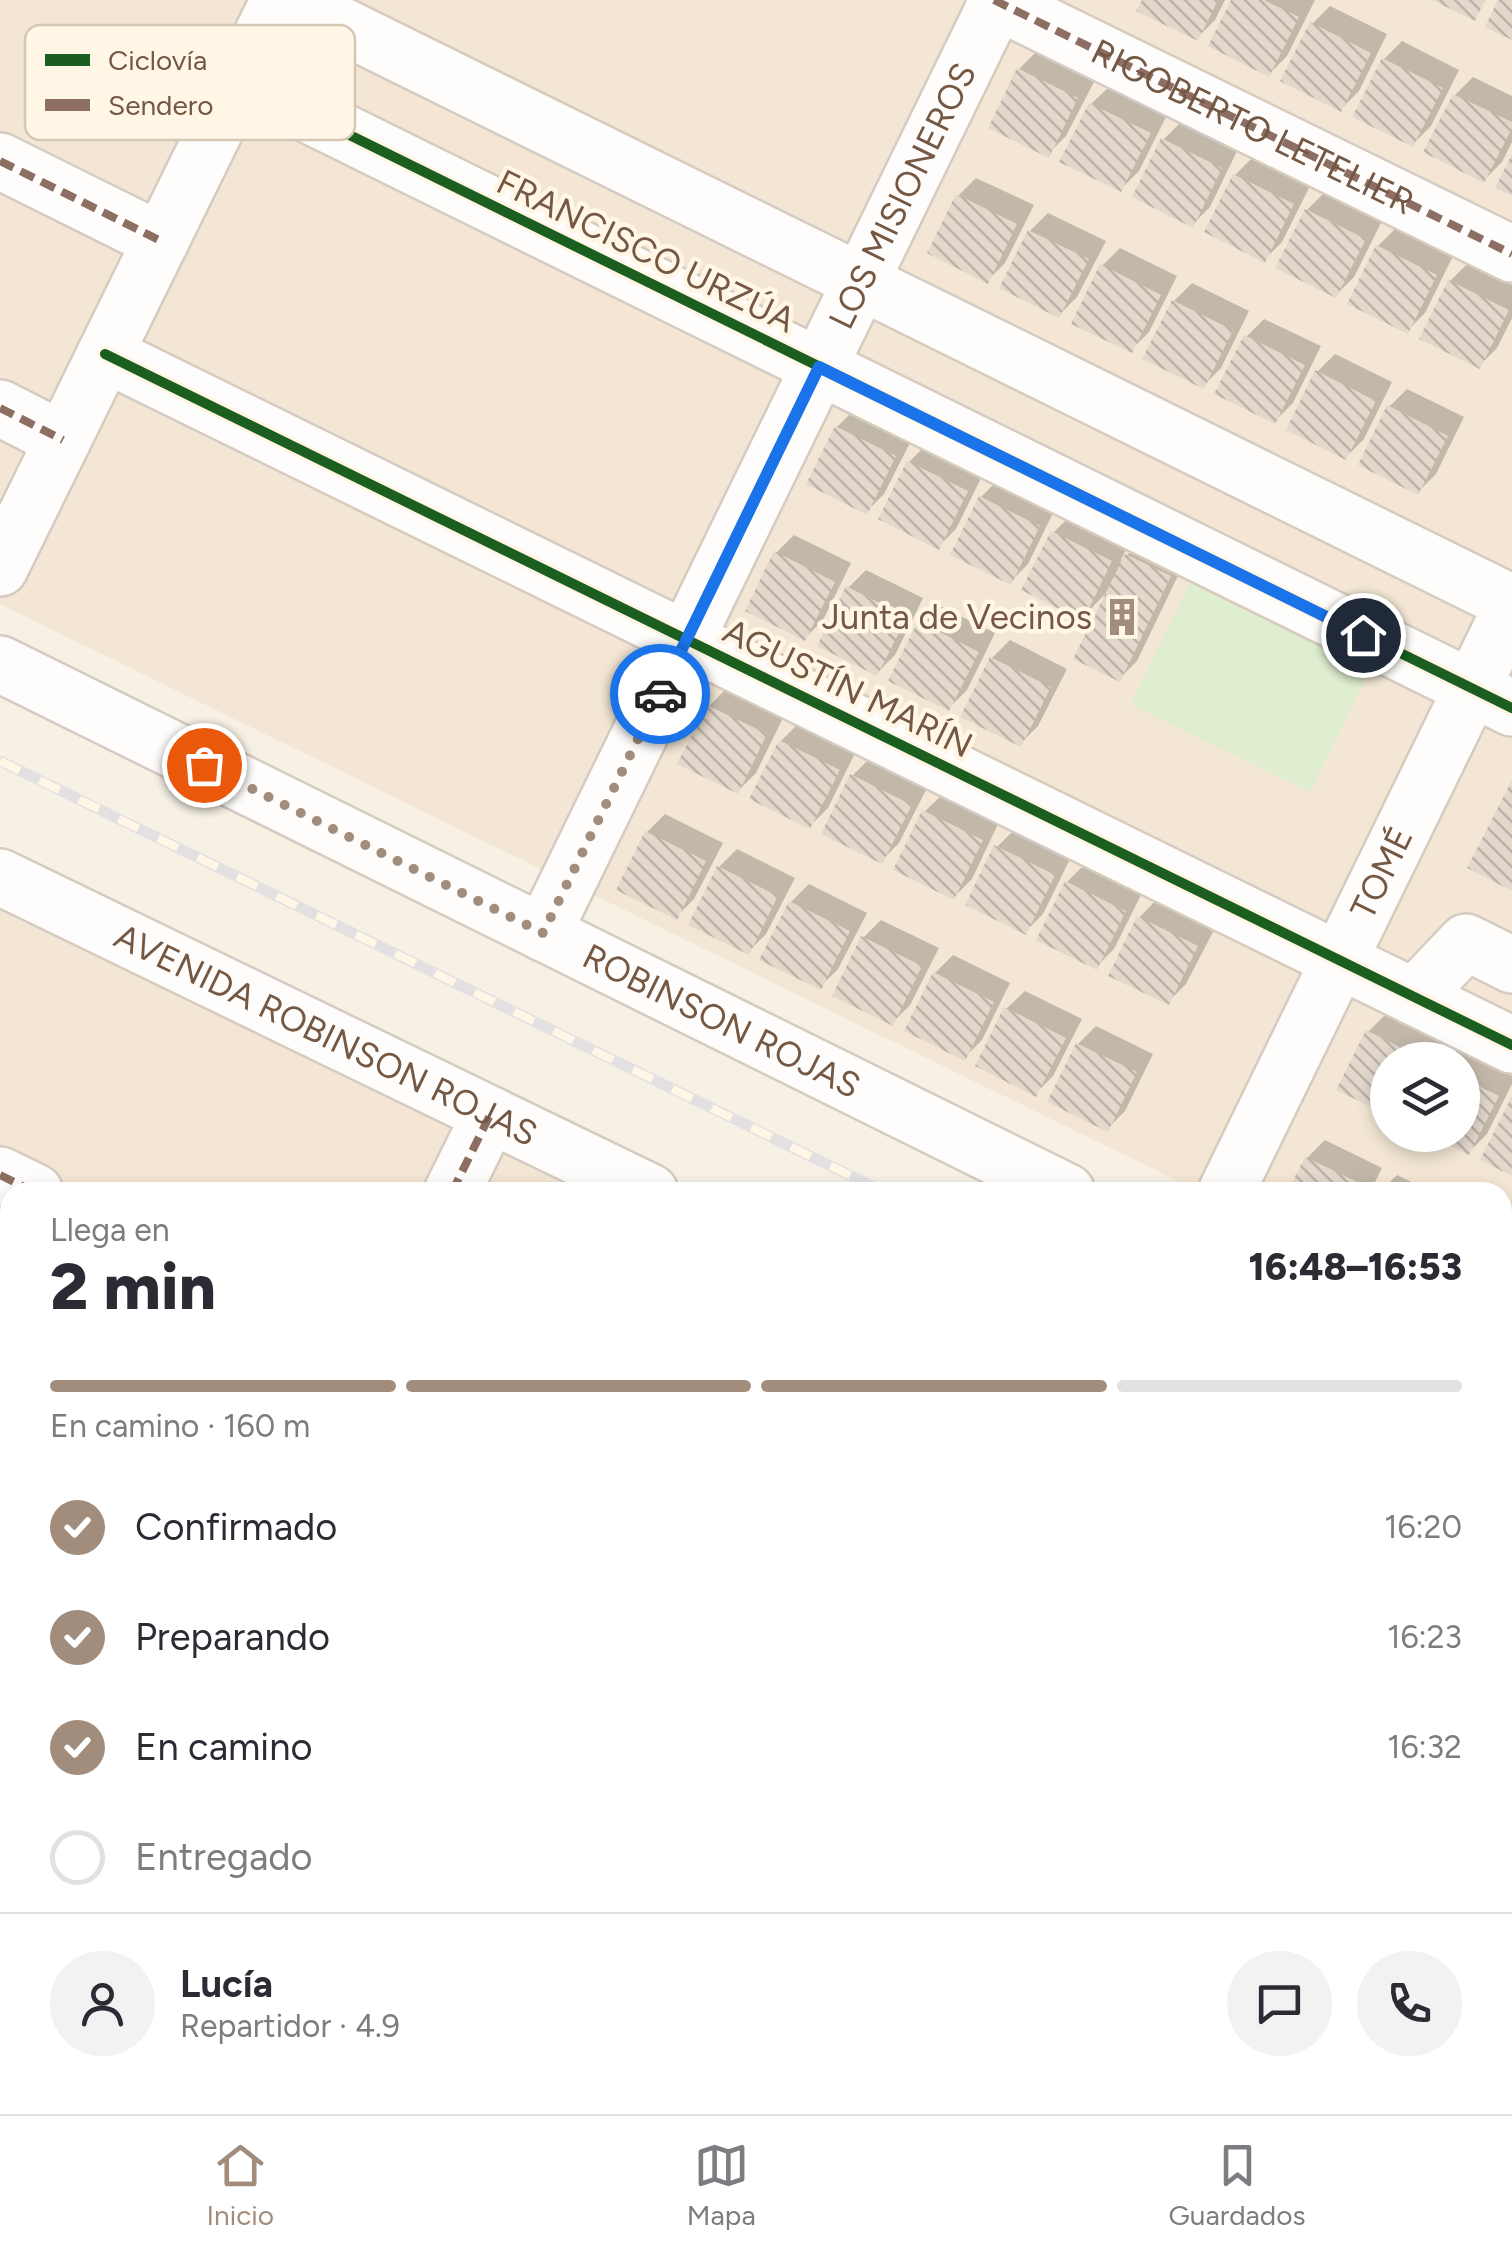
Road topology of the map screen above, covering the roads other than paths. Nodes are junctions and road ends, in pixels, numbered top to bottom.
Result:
1 (996, 1) edge
2 (268, 5) edge
3 (311, 25) edge
4 (355, 46) edge
5 (355, 139) edge
6 (211, 140) edge
7 (0, 161) edge
8 (161, 241) junction
9 (1512, 254) edge
10 (861, 282) junction
11 (106, 354) junction
12 (819, 367) junction
13 (0, 408) edge
14 (64, 440) junction
15 (0, 568) edge
16 (1512, 604) edge
17 (686, 640) junction
18 (0, 664) edge
19 (1492, 698) edge
20 (0, 877) edge
21 (543, 933) junction
22 (1339, 960) junction
23 (1512, 964) edge
24 (1414, 997) junction
25 (1512, 1045) edge
26 (490, 1115) junction
27 (457, 1182) edge
28 (629, 1182) edge
29 (1047, 1182) edge
30 (1231, 1182) edge

1 - 9 street, RIGOBERTO LETELIER
1 - 10 street, LOS MISIONEROS
2 - 3 street, FRANCISCO URZÚA
4 - 10 street, FRANCISCO URZÚA
5 - 12 street, FRANCISCO URZÚA
6 - 8 street
7 - 8 street
8 - 11 street
10 - 12 street, LOS MISIONEROS
10 - 16 street, FRANCISCO URZÚA
11 - 14 street
11 - 17 street, AGUSTÍN MARÍN
12 - 17 street, LOS MISIONEROS
12 - 19 street, FRANCISCO URZÚA
13 - 14 street
14 - 15 street
16 - 19 street, TOMÉ
17 - 21 street, LOS MISIONEROS
17 - 22 street, AGUSTÍN MARÍN
18 - 21 street, ROBINSON ROJAS
19 - 22 street, TOMÉ
20 - 26 street, AVENIDA ROBINSON ROJAS
21 - 29 street, ROBINSON ROJAS
22 - 24 street, AGUSTÍN MARÍN
22 - 30 street, TOMÉ
23 - 24 street
24 - 25 street, AGUSTÍN MARÍN
26 - 27 street
26 - 28 street, AVENIDA ROBINSON ROJAS

